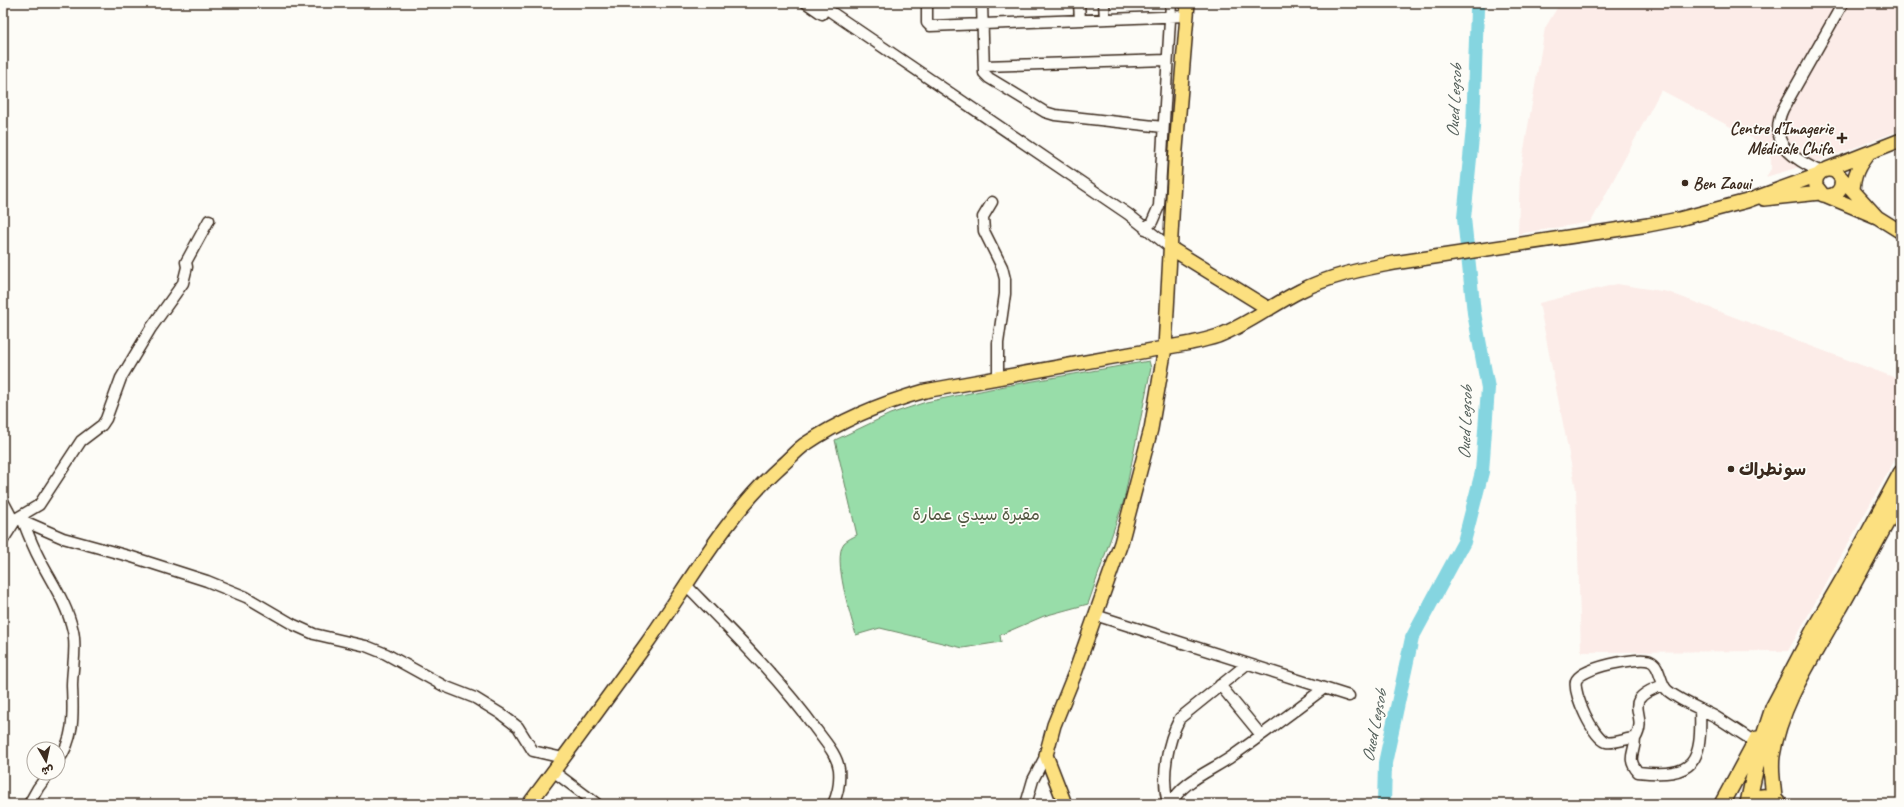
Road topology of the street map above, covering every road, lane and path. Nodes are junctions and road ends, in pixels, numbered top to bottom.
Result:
1 (806, 3) edge
2 (927, 3) edge
3 (982, 3) edge
4 (1079, 3) edge
5 (1104, 3) edge
6 (1170, 3) edge
7 (1843, 3) edge
8 (817, 5) edge
9 (1187, 9) edge
10 (1170, 16) junction
11 (1105, 18) junction
12 (1080, 20) junction
13 (983, 24) junction
14 (1167, 60) junction
15 (984, 66) junction
16 (1163, 127) junction
17 (1901, 140) edge
18 (1869, 153) junction
19 (1161, 160) junction
20 (1175, 161) junction
21 (1822, 172) junction
22 (1841, 179) junction
23 (1853, 190) junction
24 (1823, 195) junction
25 (1747, 201) junction
26 (992, 202) dead end
27 (1159, 206) junction
28 (1173, 210) junction
29 (1877, 217) junction
30 (209, 220) dead end
31 (1145, 229) junction
32 (1901, 232) edge
33 (1172, 249) junction
34 (1269, 309) junction
35 (1165, 348) junction
36 (998, 377) junction
37 (1901, 473) edge
38 (1901, 497) edge
39 (3, 501) edge
40 (10, 519) edge
41 (3, 540) edge
42 (686, 585) junction
43 (1095, 615) junction
44 (1247, 664) junction
45 (1220, 685) junction
46 (1663, 685) junction
47 (1323, 689) junction
48 (1348, 696) dead end
49 (1773, 708) junction
50 (1700, 709) junction
51 (1261, 735) junction
52 (1635, 739) junction
53 (1755, 742) junction
54 (66, 748) edge
55 (1046, 755) junction
56 (563, 758) junction
57 (553, 771) junction
58 (43, 781) edge
59 (1777, 801) edge
60 (29, 804) edge
61 (529, 804) edge
62 (597, 804) edge
63 (833, 804) edge
64 (1026, 804) edge
65 (1065, 804) edge
66 (1168, 804) edge
67 (1171, 804) edge
68 (1722, 804) edge
69 (1747, 804) edge

1 - 8 street
2 - 13 street
3 - 13 street
4 - 12 street
5 - 11 street
6 - 10 street
7 - 21 street
8 - 31 street
9 - 10 street
9 - 20 main road
10 - 11 street
10 - 14 street
11 - 12 street
12 - 13 street
13 - 15 street
14 - 15 street
14 - 16 street
15 - 16 street
16 - 19 street
17 - 18 main road
18 - 21 main road
18 - 23 main road
19 - 20 street
19 - 27 street
20 - 28 main road
21 - 22 main road
21 - 24 main road
21 - 25 main road
22 - 23 main road
22 - 24 main road
23 - 29 main road
24 - 25 main road
24 - 29 main road
25 - 34 main road
26 - 36 street
27 - 28 street
27 - 31 street
28 - 33 main road
29 - 32 main road
30 - 40 street
31 - 33 street
33 - 34 main road
33 - 35 main road
34 - 35 main road
35 - 36 main road
35 - 43 main road
36 - 42 main road
37 - 49 highway
38 - 59 highway
39 - 40 street
40 - 41 street
40 - 54 street
40 - 56 street
42 - 56 main road
42 - 63 street
43 - 44 street
43 - 55 main road
44 - 45 street
44 - 47 street
45 - 51 street
45 - 66 street
46 - 50 street
46 - 52 street
46 - 52 street
47 - 48 street
47 - 51 street
49 - 53 highway
49 - 69 highway
50 - 52 street
50 - 53 street
51 - 67 street
53 - 68 highway
55 - 64 street
55 - 65 main road
56 - 57 main road
57 - 61 main road
57 - 62 street
58 - 60 street
59 - 69 main road

